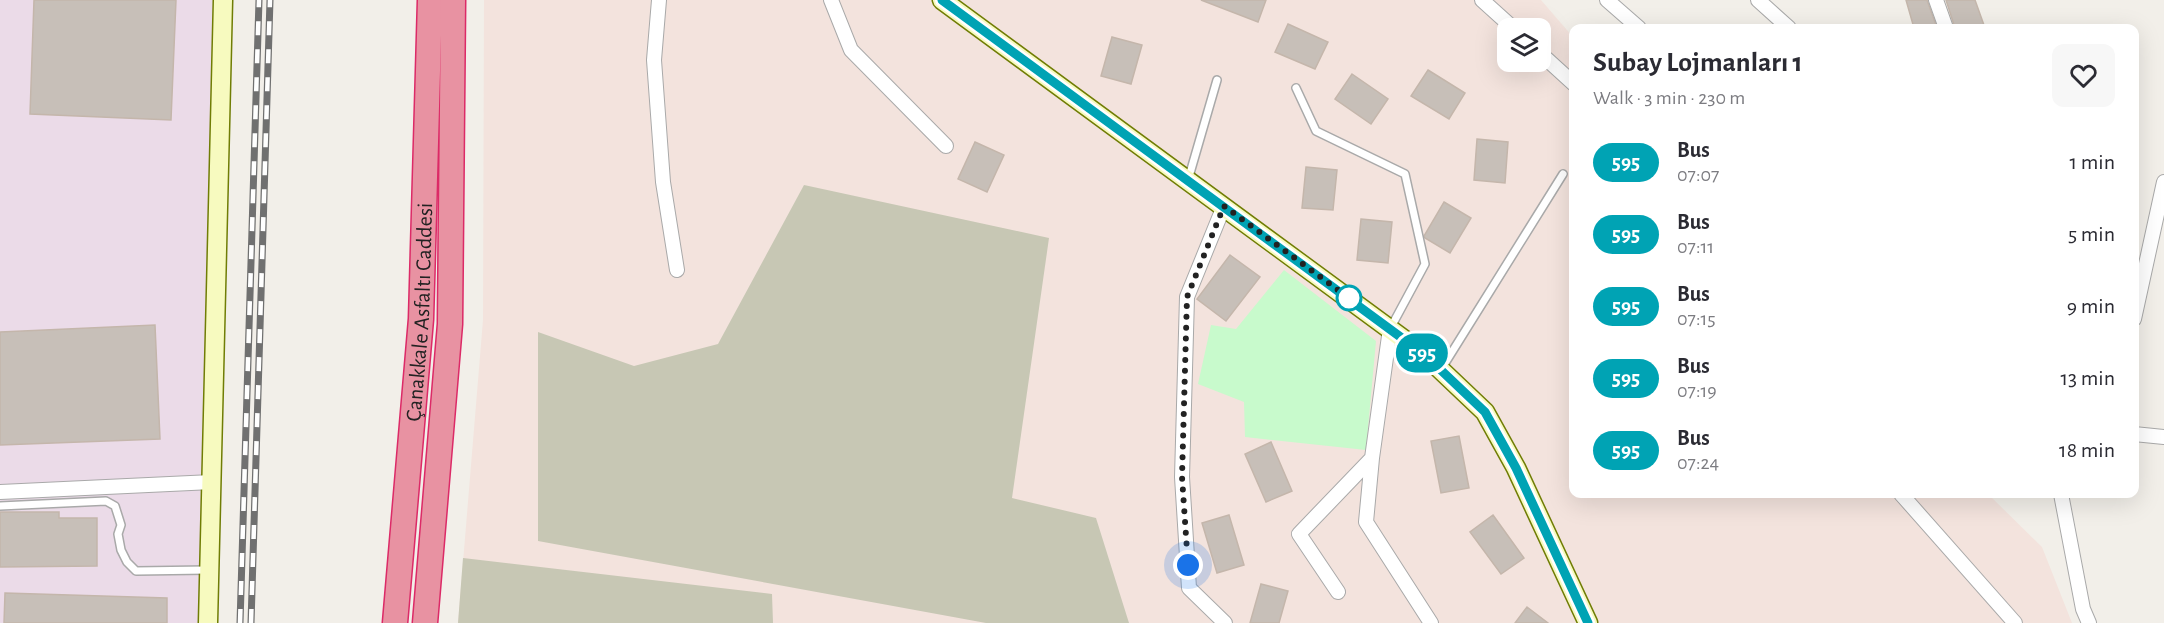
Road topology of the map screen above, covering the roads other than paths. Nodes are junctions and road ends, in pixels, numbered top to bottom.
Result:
1 (223, 0) edge
2 (430, 0) edge
3 (453, 0) edge
4 (659, 0) edge
5 (831, 0) edge
6 (942, 0) edge
7 (1482, 0) edge
8 (1607, 0) edge
9 (1758, 0) edge
10 (1936, 0) edge
11 (1502, 18) edge
12 (1634, 24) edge
13 (1785, 24) edge
14 (1945, 24) edge
15 (1551, 63) edge
16 (1569, 79) edge
17 (1216, 80) dead end
18 (1296, 88) dead end
19 (946, 146) dead end
20 (1563, 174) dead end
21 (1188, 180) junction
22 (2164, 182) edge
23 (1224, 206) junction
24 (676, 270) dead end
25 (2139, 296) edge
26 (1390, 329) junction
27 (1441, 370) junction
28 (2139, 434) edge
29 (2164, 437) edge
30 (1372, 458) junction
31 (212, 482) junction
32 (0, 492) edge
33 (1905, 498) edge
34 (2062, 498) edge
35 (0, 506) edge
36 (210, 570) junction
37 (1338, 591) dead end
38 (208, 623) edge
39 (395, 623) edge
40 (425, 623) edge
41 (1225, 623) edge
42 (1431, 623) edge
43 (1588, 623) edge
44 (2015, 623) edge
45 (2089, 623) edge

1 - 31 street
2 - 39 highway, Çanakkale Asfaltı Caddesi
3 - 40 highway, Çanakkale Asfaltı Caddesi
4 - 24 street
5 - 19 street
6 - 21 street
7 - 11 street
8 - 12 street
9 - 13 street
10 - 14 street
15 - 16 street
17 - 21 lane
18 - 26 lane
20 - 27 lane
21 - 23 street
22 - 25 street
23 - 26 street
23 - 41 street
26 - 27 street
26 - 30 street
27 - 43 street
28 - 29 street
30 - 37 street
30 - 42 street
31 - 32 street
31 - 36 street
33 - 44 street
34 - 45 street
35 - 36 lane
36 - 38 street

